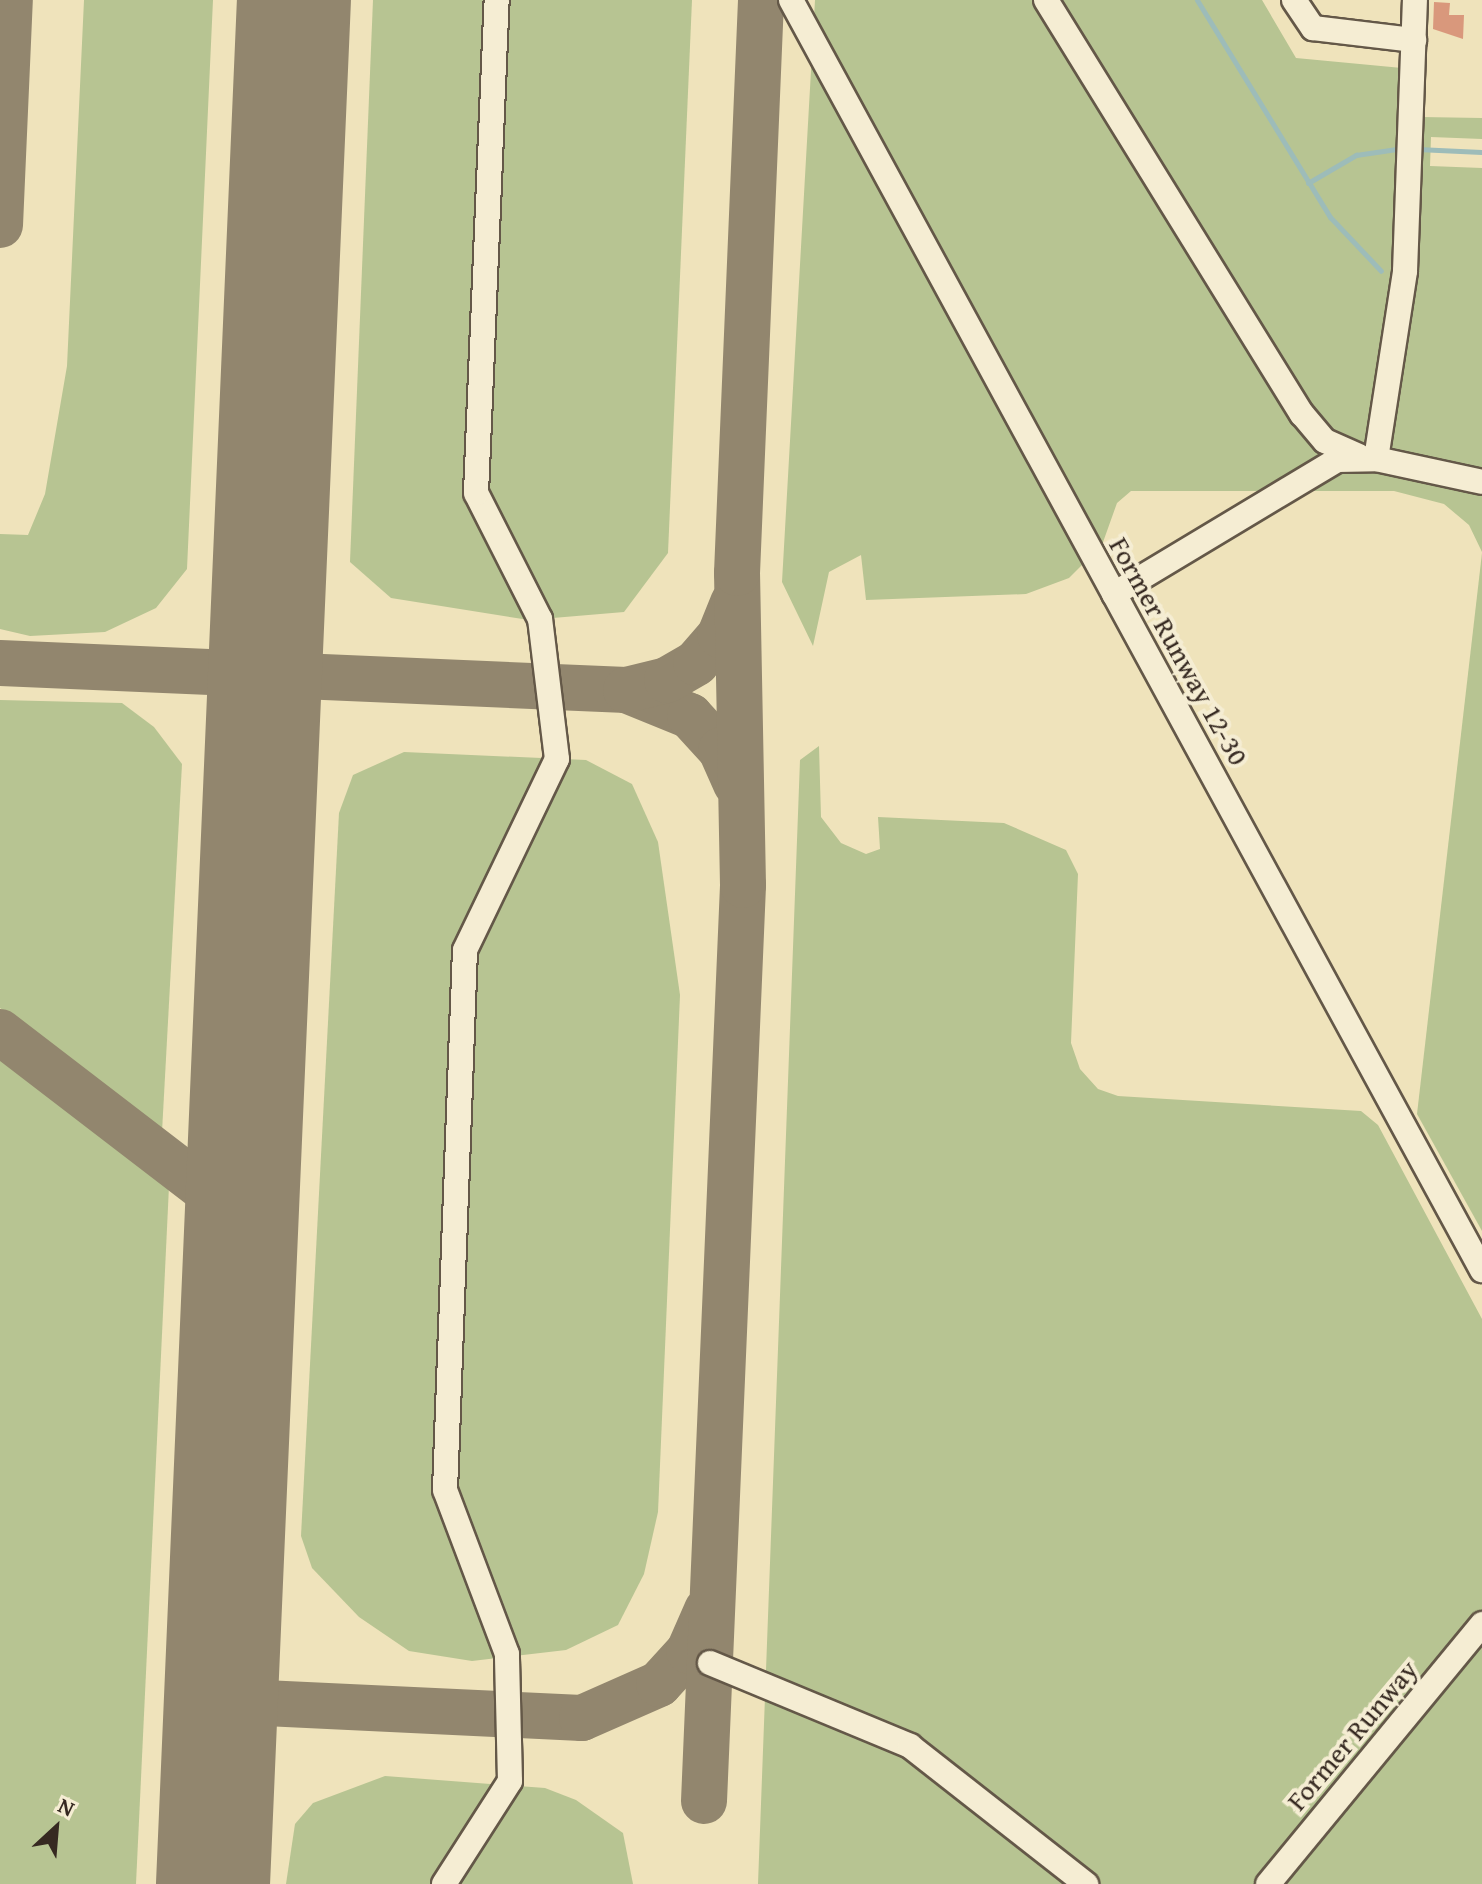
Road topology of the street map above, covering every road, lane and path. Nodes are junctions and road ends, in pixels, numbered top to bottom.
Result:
1 (497, 0) edge
2 (791, 0) edge
3 (1046, 0) edge
4 (1294, 0) edge
5 (1415, 0) edge
6 (1414, 40) junction
7 (1368, 458) junction
8 (1482, 482) edge
9 (1114, 594) junction
10 (1482, 1270) edge
11 (1482, 1624) edge
12 (710, 1663) dead end
13 (444, 1884) edge
14 (1086, 1884) edge
15 (1268, 1884) edge

1 - 13 lane
2 - 9 lane, Former Runway 12-30
3 - 7 lane
4 - 6 lane
5 - 6 lane
6 - 7 lane
7 - 8 lane
7 - 9 lane
9 - 10 lane, Former Runway 12-30
11 - 15 lane, Former Runway
12 - 14 lane

